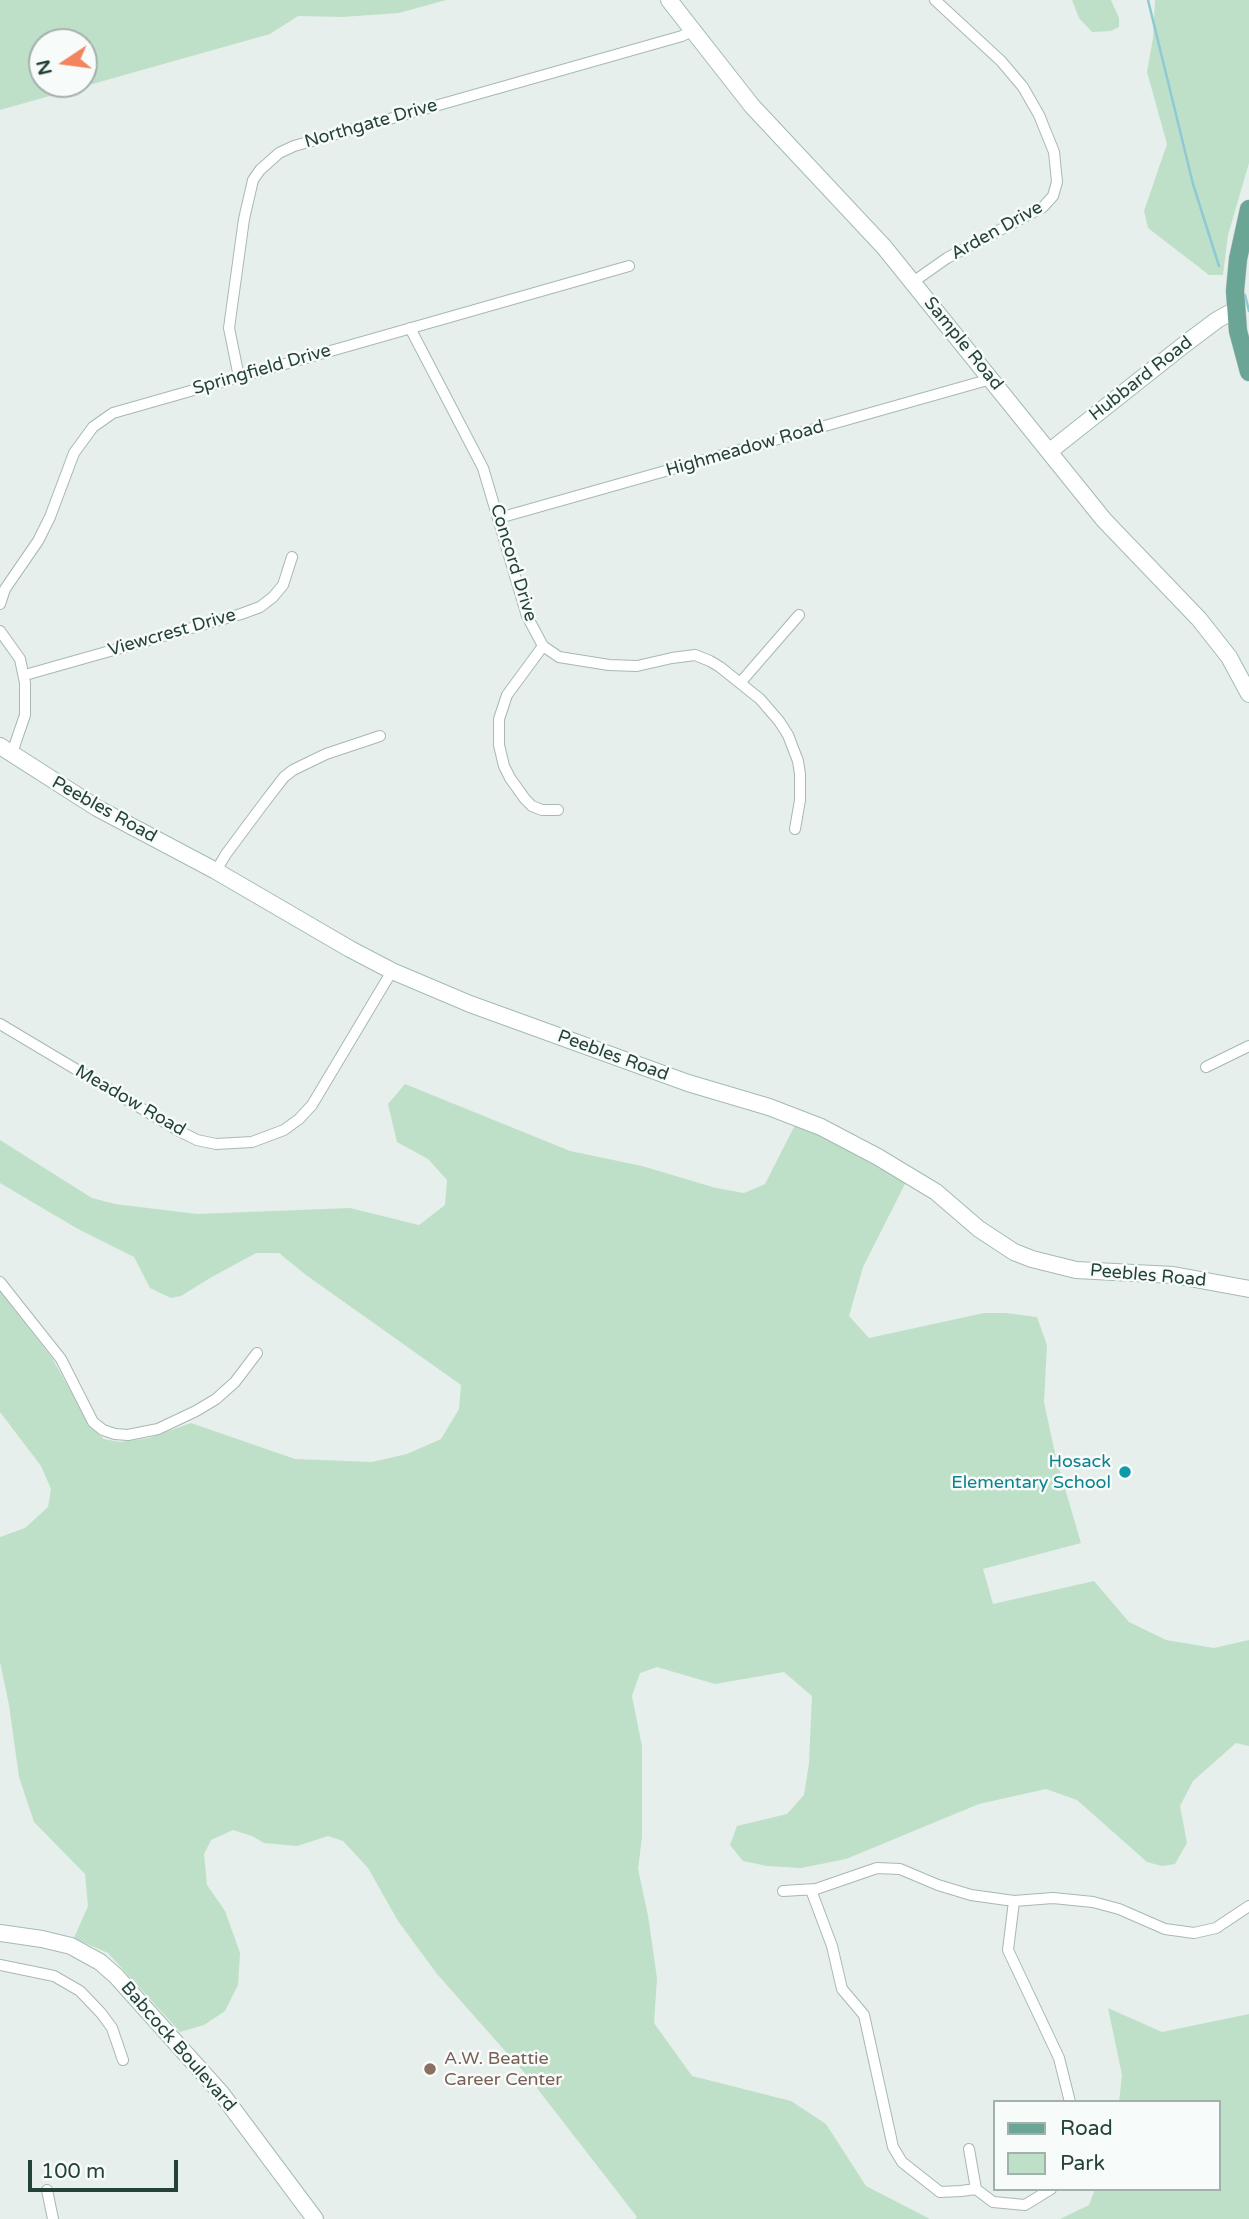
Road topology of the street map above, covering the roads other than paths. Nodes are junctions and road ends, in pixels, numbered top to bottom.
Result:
1 (669, 0) edge
2 (935, 0) edge
3 (692, 31) junction
4 (1249, 209) edge
5 (629, 266) dead end
6 (913, 282) junction
7 (1235, 310) junction
8 (410, 328) junction
9 (1249, 372) edge
10 (239, 377) junction
11 (991, 379) junction
12 (1049, 451) junction
13 (499, 518) junction
14 (292, 557) dead end
15 (0, 604) edge
16 (799, 615) dead end
17 (0, 631) edge
18 (543, 646) junction
19 (24, 675) junction
20 (740, 682) junction
21 (1249, 694) edge
22 (380, 736) dead end
23 (6, 750) edge
24 (558, 810) dead end
25 (795, 829) dead end
26 (216, 871) junction
27 (392, 971) junction
28 (0, 1024) edge
29 (1249, 1046) edge
30 (1206, 1068) dead end
31 (0, 1282) edge
32 (1249, 1289) edge
33 (257, 1353) dead end
34 (811, 1890) junction
35 (783, 1891) dead end
36 (1014, 1900) junction
37 (1249, 1906) edge
38 (0, 1933) edge
39 (0, 1965) edge
40 (123, 2060) dead end
41 (1070, 2100) edge
42 (969, 2149) dead end
43 (976, 2189) junction
44 (47, 2190) dead end
45 (1048, 2191) edge
46 (53, 2219) edge
47 (315, 2219) edge

1 - 3 street, Sample Road
2 - 6 street, Arden Drive
3 - 6 street, Sample Road
3 - 10 street, Northgate Drive
4 - 7 main road
5 - 8 street, Springfield Drive
6 - 11 street, Sample Road
7 - 9 main road
7 - 12 street, Hubbard Road
8 - 10 street, Springfield Drive
8 - 13 street, Concord Drive
10 - 15 street, Springfield Drive
11 - 12 street, Sample Road
11 - 13 street, Highmeadow Road
12 - 21 street, Sample Road
13 - 18 street, Concord Drive
14 - 19 street, Viewcrest Drive
16 - 20 street
17 - 19 street
18 - 20 street
18 - 24 street
19 - 23 street
20 - 25 street
22 - 26 street
23 - 26 street, Peebles Road
26 - 27 street, Peebles Road
27 - 28 street, Meadow Road
27 - 32 street, Peebles Road
29 - 30 street
31 - 33 street
34 - 35 street
34 - 36 street
34 - 43 street
36 - 37 street
36 - 41 street
38 - 47 street, Babcock Boulevard
39 - 40 street
42 - 43 street
43 - 45 street
44 - 46 street

